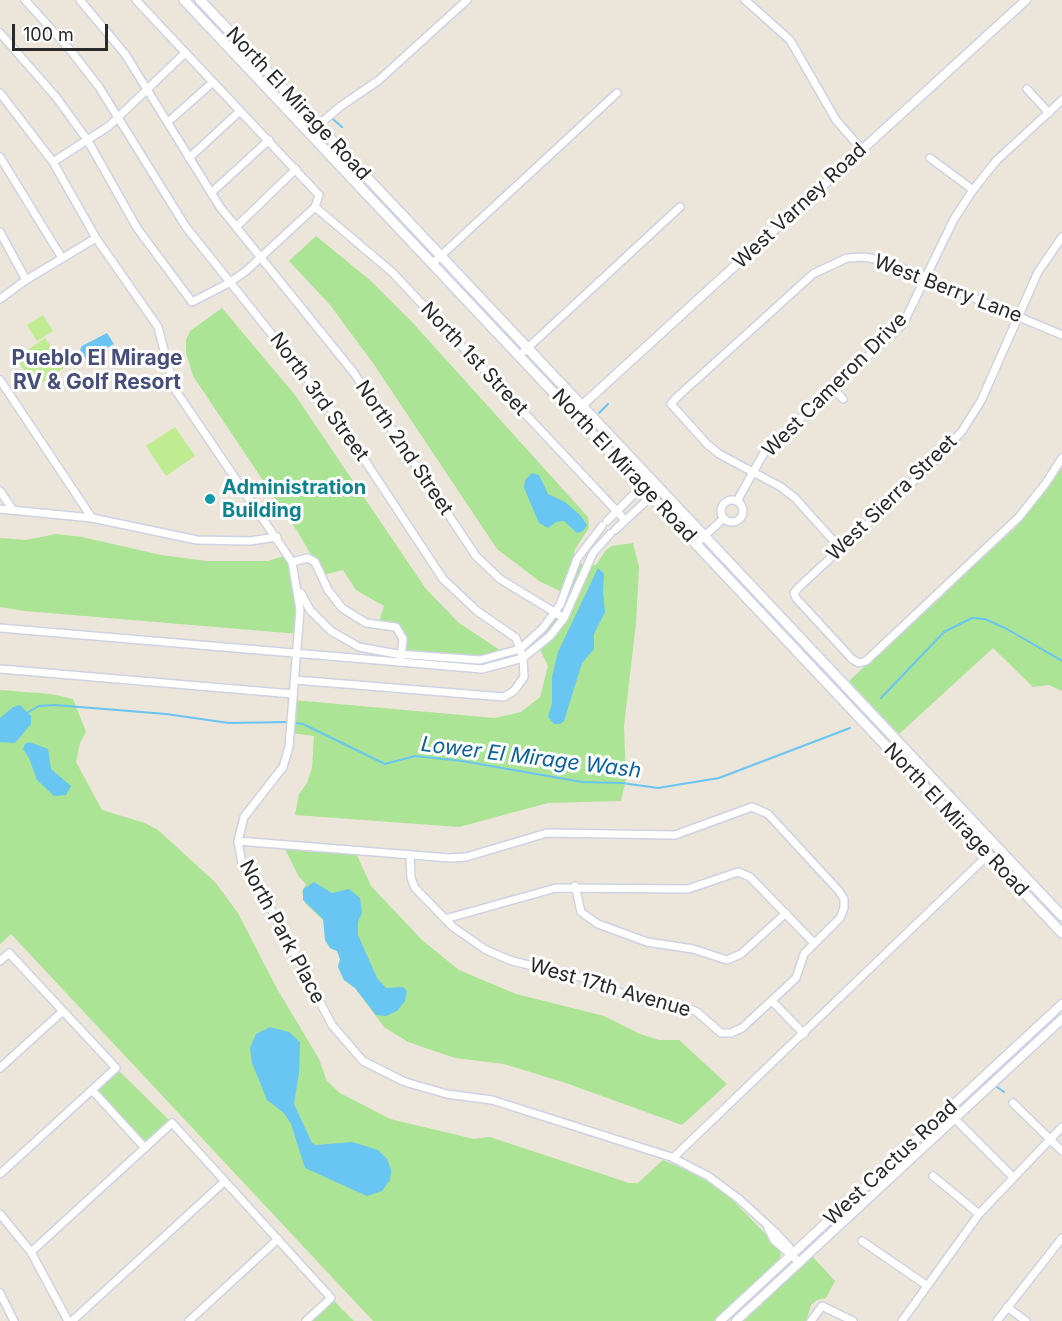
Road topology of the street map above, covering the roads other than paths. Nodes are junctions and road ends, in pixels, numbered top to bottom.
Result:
1 (25, 0) edge
2 (80, 0) edge
3 (136, 0) edge
4 (184, 0) edge
5 (200, 0) edge
6 (467, 0) edge
7 (745, 0) edge
8 (1026, 0) edge
9 (0, 33) edge
10 (185, 53) junction
11 (213, 82) junction
12 (148, 88) junction
13 (1027, 89) dead end
14 (0, 93) edge
15 (617, 93) dead end
16 (1062, 100) edge
17 (240, 111) junction
18 (1049, 113) junction
19 (118, 116) junction
20 (168, 122) junction
21 (318, 126) junction
22 (309, 133) junction
23 (269, 140) junction
24 (88, 141) junction
25 (862, 150) junction
26 (0, 157) edge
27 (189, 158) junction
28 (930, 158) dead end
29 (53, 162) junction
30 (296, 169) junction
31 (973, 190) junction
32 (211, 193) junction
33 (315, 207) junction
34 (681, 207) dead end
35 (236, 227) junction
36 (0, 232) edge
37 (1062, 237) edge
38 (96, 238) junction
39 (440, 256) junction
40 (261, 257) junction
41 (62, 258) junction
42 (433, 263) junction
43 (925, 279) junction
44 (26, 280) junction
45 (229, 283) junction
46 (0, 299) edge
47 (1017, 316) junction
48 (1062, 335) edge
49 (528, 348) junction
50 (520, 355) junction
51 (0, 380) edge
52 (833, 388) junction
53 (843, 399) dead end
54 (582, 405) junction
55 (574, 413) junction
56 (1062, 458) edge
57 (752, 472) junction
58 (654, 481) junction
59 (645, 489) junction
60 (0, 491) edge
61 (737, 501) junction
62 (0, 509) edge
63 (13, 510) junction
64 (617, 510) junction
65 (92, 518) junction
66 (724, 518) junction
67 (625, 520) junction
68 (705, 535) junction
69 (277, 537) junction
70 (696, 543) junction
71 (840, 548) junction
72 (292, 562) junction
73 (298, 588) junction
74 (555, 613) junction
75 (564, 618) junction
76 (0, 628) edge
77 (520, 649) junction
78 (298, 654) junction
79 (401, 654) junction
80 (523, 658) junction
81 (402, 663) junction
82 (0, 669) edge
83 (295, 680) junction
84 (293, 694) junction
85 (238, 841) junction
86 (410, 856) junction
87 (987, 856) junction
88 (574, 886) junction
89 (786, 913) junction
90 (1062, 916) edge
91 (445, 919) junction
92 (1062, 933) edge
93 (813, 942) junction
94 (0, 961) edge
95 (772, 1001) junction
96 (1062, 1004) edge
97 (63, 1011) junction
98 (1062, 1018) edge
99 (804, 1034) junction
100 (0, 1068) edge
101 (92, 1090) junction
102 (1013, 1102) dead end
103 (947, 1111) junction
104 (955, 1119) junction
105 (1062, 1127) edge
106 (1050, 1139) junction
107 (145, 1148) junction
108 (1062, 1151) edge
109 (673, 1158) junction
110 (0, 1174) edge
111 (933, 1176) dead end
112 (1013, 1177) junction
113 (225, 1181) junction
114 (0, 1214) edge
115 (979, 1214) junction
116 (8, 1222) junction
117 (0, 1229) edge
118 (278, 1239) junction
119 (862, 1241) dead end
120 (1061, 1241) edge
121 (31, 1252) junction
122 (792, 1255) junction
123 (799, 1262) junction
124 (926, 1285) junction
125 (0, 1293) edge
126 (1007, 1306) junction
127 (14, 1321) edge
128 (70, 1321) edge
129 (189, 1321) edge
130 (306, 1321) edge
131 (720, 1321) edge
132 (736, 1321) edge
133 (811, 1321) edge
134 (853, 1321) edge
135 (902, 1321) edge
136 (997, 1321) edge
137 (1026, 1321) edge

1 - 19 street, North 3rd Street
2 - 12 street, North 2nd Street
3 - 10 street
4 - 22 main road, North El Mirage Road
5 - 21 main road, North El Mirage Road
6 - 21 street
7 - 25 street
8 - 25 street, West Varney Road
9 - 24 street
10 - 11 street
10 - 12 street
11 - 17 street
11 - 20 street
12 - 19 street
12 - 20 street, North 2nd Street
13 - 18 street
14 - 29 street
15 - 39 street
16 - 18 street, West Cameron Drive
17 - 23 street
17 - 27 street
18 - 31 street, West Cameron Drive
19 - 24 street
19 - 45 street, North 3rd Street
20 - 27 street, North 2nd Street
21 - 22 street
21 - 39 main road, North El Mirage Road
22 - 42 main road, North El Mirage Road
23 - 30 street
23 - 32 street
24 - 29 street
24 - 45 street
25 - 54 street, West Varney Road
26 - 41 street
27 - 32 street, North 2nd Street
28 - 31 street
29 - 38 street
30 - 33 street
30 - 35 street
31 - 43 street, West Cameron Drive
32 - 35 street, North 2nd Street
33 - 40 street
33 - 64 street, North 1st Street
34 - 49 street
35 - 40 street, North 2nd Street
36 - 44 street
37 - 47 street, West Sierra Street
38 - 41 street
38 - 69 street, North Park Place
39 - 42 street
39 - 49 main road, North El Mirage Road
40 - 45 street
40 - 74 street, North 2nd Street
41 - 44 street
42 - 50 main road, North El Mirage Road
43 - 47 street, West Berry Lane
43 - 52 street, West Cameron Drive
43 - 57 street, West Berry Lane
44 - 46 street
45 - 77 street, North 3rd Street
47 - 48 street, West Berry Lane
47 - 71 street, West Sierra Street
49 - 50 street
49 - 54 main road, North El Mirage Road
50 - 55 main road, North El Mirage Road
51 - 65 street
52 - 53 street
52 - 57 street, West Cameron Drive
54 - 55 street, West Varney Road
54 - 58 main road, North El Mirage Road
55 - 59 main road, North El Mirage Road
56 - 71 street, West Sierra Street
57 - 61 street, West Cameron Drive
57 - 71 street
58 - 59 street
58 - 68 main road, North El Mirage Road
59 - 64 street
59 - 67 street
59 - 70 main road, North El Mirage Road
60 - 63 street
61 - 66 street, West Cameron Drive
61 - 66 street, West Cameron Drive
62 - 63 street
63 - 65 street
64 - 67 street, North 1st Street
64 - 74 street
65 - 69 street
66 - 68 street, West Cameron Drive
67 - 75 street
68 - 70 street, West Cameron Drive
68 - 90 main road, North El Mirage Road
69 - 72 street, North Park Place
70 - 87 main road, North El Mirage Road
72 - 73 street, North Park Place
72 - 79 street
73 - 78 street, North Park Place
73 - 79 street
74 - 75 street, North 2nd Street
74 - 77 street
75 - 80 street
76 - 78 street
77 - 79 street
77 - 80 street
78 - 81 street
78 - 83 street, North Park Place
79 - 81 street
80 - 81 street
80 - 83 street
82 - 84 street
83 - 84 street, North Park Place
84 - 85 street, North Park Place
85 - 86 street, West 17th Avenue
85 - 109 street, North Park Place
86 - 91 street, West 17th Avenue
86 - 93 street, West 17th Avenue
87 - 92 main road, North El Mirage Road
87 - 99 street
88 - 89 street
88 - 89 street
88 - 91 street
89 - 93 street
91 - 95 street, West 17th Avenue
93 - 95 street, West 17th Avenue
94 - 97 street
95 - 99 street
96 - 103 street, West Cactus Road
97 - 100 street
97 - 101 street
98 - 104 street, West Cactus Road
99 - 109 street
101 - 107 street
101 - 110 street
102 - 106 street
103 - 104 street
103 - 122 street, West Cactus Road
104 - 112 street
104 - 123 street, West Cactus Road
105 - 106 street
106 - 108 street
106 - 112 street
107 - 113 street
107 - 121 street
109 - 122 street, North Park Place
111 - 115 street
112 - 115 street
113 - 118 street
113 - 128 street
114 - 116 street
115 - 124 street
116 - 117 street
116 - 121 street
118 - 129 street
118 - 130 street
119 - 124 street
120 - 126 street
121 - 128 street
122 - 123 street, North Park Place
122 - 131 street, West Cactus Road
123 - 132 street, West Cactus Road
124 - 135 street
125 - 127 street
126 - 136 street
126 - 137 street
133 - 134 street

